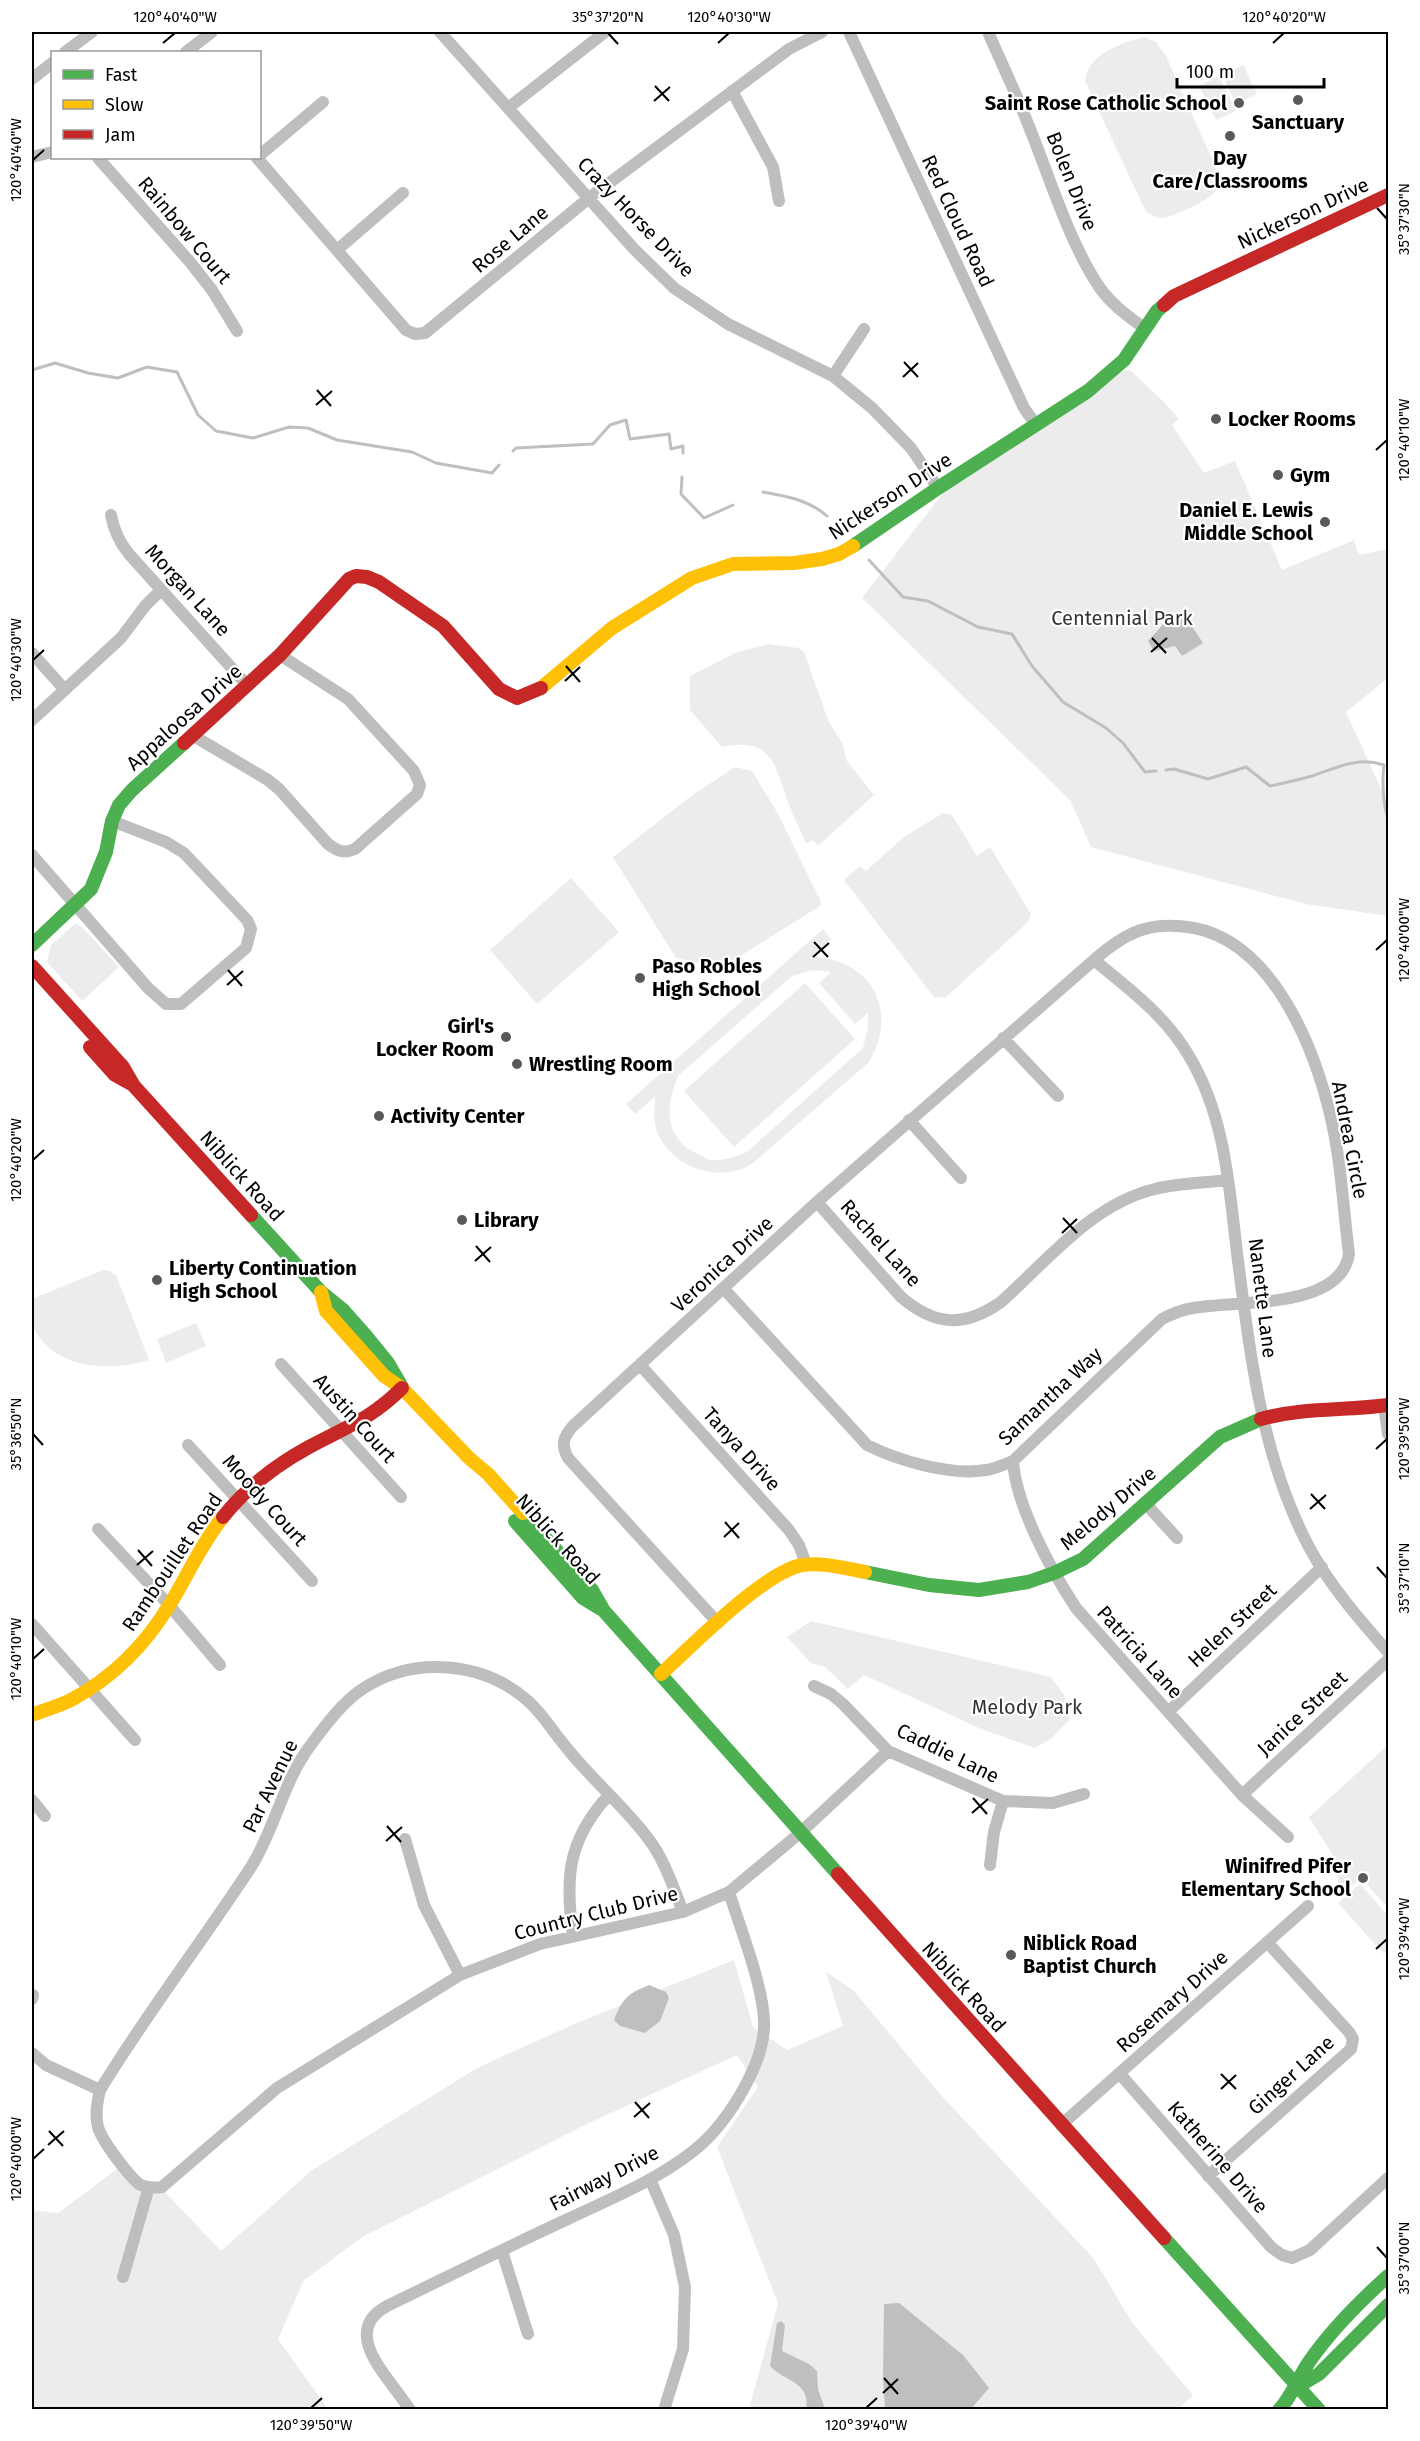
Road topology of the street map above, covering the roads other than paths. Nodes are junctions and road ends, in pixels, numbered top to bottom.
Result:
1 (92, 32) edge
2 (212, 32) edge
3 (440, 32) edge
4 (604, 32) edge
5 (822, 32) edge
6 (849, 32) edge
7 (987, 32) edge
8 (66, 51) edge
9 (187, 51) edge
10 (51, 64) edge
11 (32, 79) edge
12 (732, 91) junction
13 (323, 102) dead end
14 (508, 108) junction
15 (51, 152) edge
16 (261, 154) edge
17 (32, 157) edge
18 (99, 159) edge
19 (260, 159) edge
20 (403, 194) dead end
21 (1389, 195) edge
22 (589, 198) junction
23 (779, 201) dead end
24 (337, 250) junction
25 (1144, 328) junction
26 (864, 329) dead end
27 (237, 332) dead end
28 (833, 376) junction
29 (1036, 425) junction
30 (938, 488) junction
31 (111, 515) dead end
32 (161, 591) junction
33 (405, 599) joint
34 (32, 653) edge
35 (280, 655) junction
36 (248, 685) junction
37 (65, 690) junction
38 (32, 720) edge
39 (192, 735) junction
40 (112, 821) junction
41 (32, 855) edge
42 (76, 905) junction
43 (32, 945) edge
44 (1094, 960) junction
45 (32, 966) edge
46 (32, 981) edge
47 (1003, 1038) junction
48 (134, 1086) junction
49 (1058, 1096) dead end
50 (909, 1120) junction
51 (961, 1178) dead end
52 (1228, 1180) junction
53 (817, 1202) junction
54 (724, 1289) junction
55 (1244, 1304) junction
56 (281, 1364) dead end
57 (641, 1366) junction
58 (402, 1388) junction
59 (1386, 1406) edge
60 (1262, 1418) junction
61 (342, 1432) junction
62 (1389, 1434) edge
63 (188, 1445) dead end
64 (1013, 1461) junction
65 (401, 1497) dead end
66 (239, 1499) junction
67 (1145, 1503) junction
68 (98, 1529) dead end
69 (1178, 1538) dead end
70 (806, 1564) junction
71 (1322, 1567) junction
72 (1056, 1574) junction
73 (312, 1581) dead end
74 (169, 1605) junction
75 (718, 1623) junction
76 (32, 1624) edge
77 (1389, 1652) edge
78 (1389, 1660) edge
79 (220, 1665) dead end
80 (661, 1674) junction
81 (814, 1686) dead end
82 (88, 1688) junction
83 (1168, 1712) junction
84 (32, 1715) edge
85 (135, 1740) dead end
86 (888, 1750) junction
87 (1084, 1794) dead end
88 (1242, 1795) junction
89 (609, 1796) junction
90 (32, 1800) edge
91 (1003, 1801) junction
92 (45, 1816) dead end
93 (800, 1833) junction
94 (1288, 1837) dead end
95 (405, 1839) dead end
96 (990, 1865) dead end
97 (729, 1892) junction
98 (1308, 1906) dead end
99 (683, 1912) junction
100 (573, 1936) junction
101 (1267, 1942) junction
102 (460, 1976) junction
103 (32, 2053) edge
104 (1120, 2074) junction
105 (100, 2090) junction
106 (1061, 2125) junction
107 (1208, 2176) junction
108 (1389, 2178) edge
109 (650, 2179) junction
110 (149, 2187) junction
111 (502, 2251) junction
112 (1389, 2276) edge
113 (123, 2277) dead end
114 (1389, 2304) edge
115 (528, 2334) dead end
116 (1297, 2387) junction
117 (410, 2409) edge
118 (664, 2409) edge
119 (1279, 2409) edge
120 (1319, 2409) edge

1 - 8 street
2 - 9 street
3 - 14 street, Crazy Horse Drive
4 - 14 street
5 - 12 street, Rose Lane
6 - 29 street, Red Cloud Road
7 - 25 street, Bolen Drive
10 - 11 street
12 - 22 street, Rose Lane
12 - 23 street
13 - 16 street
14 - 22 street, Crazy Horse Drive
15 - 17 street
18 - 27 street, Rainbow Court
19 - 24 street, Rose Lane
20 - 24 street
21 - 25 street, Nickerson Drive
22 - 24 street, Rose Lane
22 - 28 street, Crazy Horse Drive
25 - 29 street, Nickerson Drive
26 - 28 street
28 - 30 street, Crazy Horse Drive
29 - 30 street, Nickerson Drive
30 - 33 street, Nickerson Drive
31 - 32 street, Morgan Lane
32 - 36 street, Morgan Lane
32 - 37 street
33 - 35 street, Appaloosa Drive
34 - 37 street
35 - 36 street, Appaloosa Drive
35 - 39 street
36 - 39 street, Appaloosa Drive
37 - 38 street
39 - 40 street, Appaloosa Drive
40 - 42 street, Appaloosa Drive
40 - 42 street
41 - 42 street
42 - 43 street, Appaloosa Drive
44 - 47 street, Veronica Drive
44 - 52 street, Nanette Lane
44 - 55 street, Andrea Circle
45 - 48 street, Niblick Road
46 - 48 street, Niblick Road
47 - 49 street
47 - 50 street, Veronica Drive
48 - 58 street, Niblick Road
50 - 51 street
50 - 53 street, Veronica Drive
52 - 53 street, Rachel Lane
52 - 55 street, Nanette Lane
53 - 54 street, Veronica Drive
54 - 57 street, Veronica Drive
54 - 64 street, Samantha Way
55 - 60 street, Nanette Lane
55 - 64 street, Samantha Way
56 - 61 street, Austin Court
57 - 70 street, Tanya Drive
57 - 75 street, Veronica Drive
58 - 61 street, Rambouillet Road
58 - 80 street, Niblick Road
59 - 60 street, Melody Drive
59 - 62 street
60 - 67 street, Melody Drive
60 - 71 street, Nanette Lane
61 - 65 street, Austin Court
61 - 66 street, Rambouillet Road
63 - 66 street, Moody Court
64 - 72 street, Patricia Lane
66 - 73 street, Moody Court
66 - 74 street, Rambouillet Road
67 - 69 street
67 - 72 street, Melody Drive
68 - 74 street
70 - 72 street, Melody Drive
70 - 75 street, Melody Drive
71 - 77 street, Nanette Lane
71 - 83 street, Helen Street
72 - 83 street, Patricia Lane
74 - 79 street
74 - 82 street, Rambouillet Road
75 - 80 street, Melody Drive
76 - 82 street
78 - 88 street, Janice Street
80 - 93 street, Niblick Road
81 - 86 street, Caddie Lane
82 - 84 street, Rambouillet Road
82 - 85 street
83 - 88 street, Patricia Lane
86 - 91 street, Caddie Lane
86 - 93 street, Country Club Drive
87 - 91 street, Caddie Lane
88 - 94 street, Patricia Lane
89 - 99 street, Par Avenue
89 - 100 street
89 - 105 street, Par Avenue
90 - 92 street
91 - 96 street
93 - 97 street, Country Club Drive
93 - 106 street, Niblick Road
95 - 102 street
97 - 99 street, Country Club Drive
97 - 109 street, Fairway Drive
98 - 101 street, Rosemary Drive
99 - 100 street, Country Club Drive
100 - 102 street, Country Club Drive
101 - 104 street, Rosemary Drive
101 - 107 street, Ginger Lane
102 - 110 street, Country Club Drive
103 - 105 street
104 - 106 street, Rosemary Drive
104 - 107 street, Katherine Drive
105 - 110 street, Par Avenue
106 - 116 street, Niblick Road
107 - 108 street, Katherine Drive
109 - 111 street, Fairway Drive
109 - 118 street
110 - 113 street
111 - 115 street
111 - 117 street, Fairway Drive
112 - 116 street
114 - 116 street
116 - 119 street
116 - 120 street, Niblick Road

